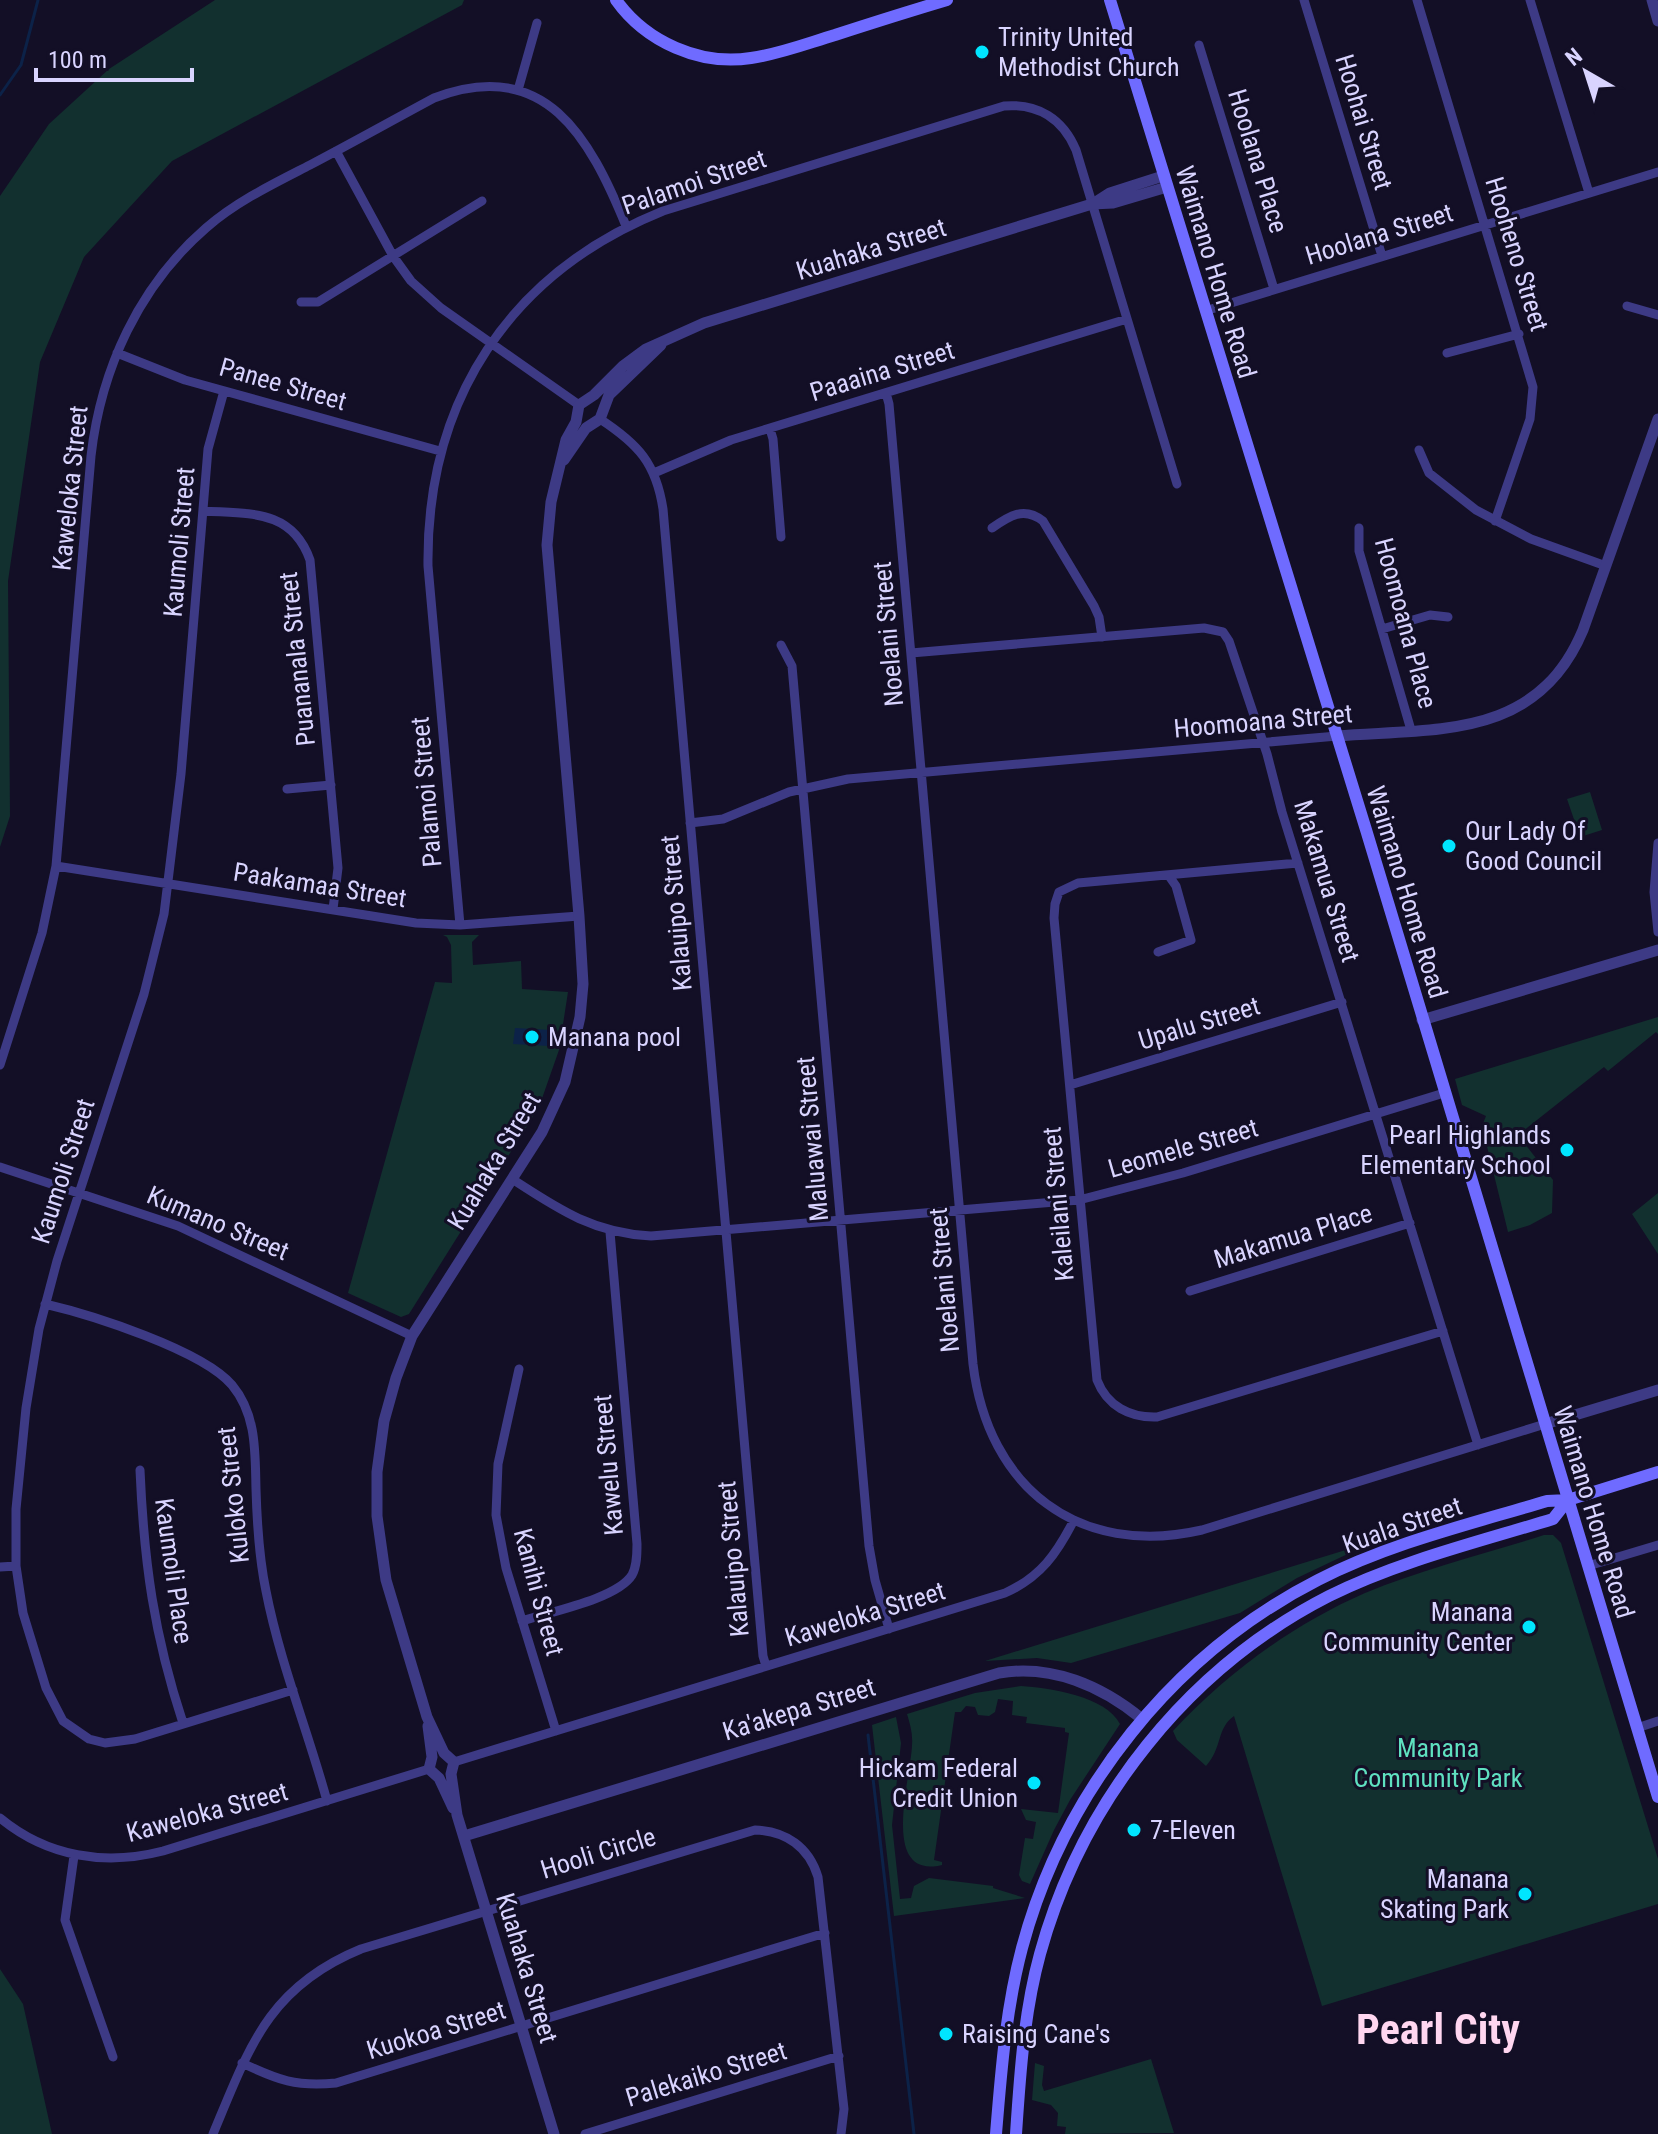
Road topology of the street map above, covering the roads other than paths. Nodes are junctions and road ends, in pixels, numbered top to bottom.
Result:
1 (616, 0) edge
2 (947, 0) edge
3 (1110, 0) edge
4 (1304, 0) edge
5 (1417, 0) edge
6 (1530, 0) edge
7 (1652, 0) edge
8 (1658, 21) edge
9 (537, 23) dead end
10 (1199, 45) dead end
11 (518, 90) junction
12 (336, 151) junction
13 (1658, 172) edge
14 (1165, 181) junction
15 (1589, 193) junction
16 (482, 201) dead end
17 (1092, 204) junction
18 (1486, 225) junction
19 (626, 226) junction
20 (393, 256) junction
21 (1382, 256) junction
22 (1274, 289) junction
23 (301, 302) dead end
24 (1627, 306) dead end
25 (1205, 311) junction
26 (1658, 315) edge
27 (1127, 319) junction
28 (1519, 334) junction
29 (665, 342) junction
30 (491, 344) junction
31 (117, 353) junction
32 (1447, 353) dead end
33 (224, 391) junction
34 (886, 393) junction
35 (581, 406) junction
36 (598, 418) junction
37 (1658, 419) edge
38 (770, 429) junction
39 (1419, 450) dead end
40 (440, 451) junction
41 (562, 462) junction
42 (654, 473) junction
43 (1177, 484) dead end
44 (204, 511) junction
45 (1495, 521) junction
46 (992, 528) dead end
47 (1359, 528) dead end
48 (781, 537) dead end
49 (1606, 566) junction
50 (1448, 617) dead end
51 (1382, 629) junction
52 (1102, 637) junction
53 (781, 645) dead end
54 (911, 653) junction
55 (1411, 730) junction
56 (1337, 736) junction
57 (1263, 743) junction
58 (922, 773) junction
59 (331, 785) junction
60 (803, 788) junction
61 (287, 789) dead end
62 (690, 823) junction
63 (1658, 843) edge
64 (1298, 863) junction
65 (56, 866) junction
66 (1169, 876) junction
67 (169, 884) junction
68 (333, 909) junction
69 (579, 916) junction
70 (460, 925) junction
71 (1658, 932) edge
72 (1658, 950) edge
73 (1158, 952) dead end
74 (1342, 1002) junction
75 (1422, 1020) junction
76 (0, 1065) edge
77 (1070, 1085) junction
78 (1444, 1093) junction
79 (1376, 1114) junction
80 (0, 1167) edge
81 (512, 1179) junction
82 (80, 1193) junction
83 (1079, 1200) junction
84 (960, 1210) junction
85 (841, 1221) junction
86 (1410, 1223) junction
87 (726, 1231) junction
88 (610, 1232) junction
89 (1190, 1291) dead end
90 (45, 1304) junction
91 (1443, 1331) junction
92 (412, 1336) junction
93 (519, 1369) dead end
94 (1658, 1390) edge
95 (1545, 1424) junction
96 (1478, 1445) junction
97 (140, 1470) dead end
98 (1658, 1472) edge
99 (1568, 1500) junction
100 (1074, 1520) junction
101 (1658, 1545) edge
102 (16, 1566) junction
103 (1588, 1566) junction
104 (0, 1567) edge
105 (522, 1621) junction
106 (889, 1629) junction
107 (766, 1666) junction
108 (293, 1690) junction
109 (1142, 1719) junction
110 (1658, 1721) edge
111 (183, 1723) junction
112 (1637, 1728) junction
113 (556, 1731) junction
114 (1158, 1731) junction
115 (443, 1757) junction
116 (440, 1774) junction
117 (1658, 1797) edge
118 (327, 1801) junction
119 (0, 1818) edge
120 (464, 1836) junction
121 (74, 1856) junction
122 (1040, 1894) junction
123 (1057, 1901) junction
124 (486, 1910) junction
125 (825, 1933) junction
126 (521, 2027) junction
127 (839, 2056) junction
128 (113, 2057) dead end
129 (242, 2063) junction
130 (213, 2134) edge
131 (554, 2134) edge
132 (585, 2134) edge
133 (841, 2134) edge
134 (996, 2134) edge
135 (1016, 2134) edge

1 - 2 main road
3 - 14 main road, Waimano Home Road
4 - 21 street, Hoohai Street
5 - 18 street, Hooheno Street
6 - 15 street
7 - 8 street
9 - 11 street
10 - 22 street, Hoolana Place
11 - 12 street, Kaweloka Street
11 - 19 street, Kaweloka Street
12 - 20 street
12 - 31 street, Kaweloka Street
13 - 15 street, Hoolana Street
14 - 17 street, Kuahaka Street
14 - 25 main road, Waimano Home Road
15 - 18 street, Hoolana Street
16 - 20 street
17 - 19 street, Palamoi Street
17 - 27 street, Palamoi Street
17 - 29 street, Kuahaka Street
18 - 21 street, Hoolana Street
18 - 28 street, Hooheno Street
19 - 30 street, Palamoi Street
20 - 23 street
20 - 30 street
21 - 22 street, Hoolana Street
22 - 25 street, Hoolana Street
24 - 26 street
25 - 56 main road, Waimano Home Road
27 - 34 street, Paaaina Street
27 - 43 street, Palamoi Street
28 - 32 street
28 - 45 street, Hooheno Street
29 - 35 street, Kuahaka Street
29 - 36 street, Kuahaka Street
30 - 35 street
30 - 40 street, Palamoi Street
31 - 33 street, Panee Street
31 - 65 street, Kaweloka Street
33 - 40 street, Panee Street
33 - 44 street, Kaumoli Street
34 - 38 street, Paaaina Street
34 - 54 street, Noelani Street
35 - 36 street
35 - 36 street
35 - 41 street, Kuahaka Street
36 - 41 street, Kuahaka Street
36 - 42 street, Kalauipo Street
37 - 49 street, Hoomoana Street
38 - 42 street, Paaaina Street
38 - 48 street
39 - 45 street
40 - 70 street, Palamoi Street
41 - 69 street, Kuahaka Street
42 - 62 street, Kalauipo Street
44 - 59 street, Puananala Street
44 - 67 street, Kaumoli Street
45 - 49 street
46 - 52 street
47 - 51 street, Hoomoana Place
49 - 55 street, Hoomoana Street
50 - 51 street
51 - 55 street, Hoomoana Place
52 - 54 street, Makamua Street
52 - 57 street, Makamua Street
53 - 60 street, Maluawai Street
54 - 58 street, Noelani Street
55 - 56 street, Hoomoana Street
56 - 57 street, Hoomoana Street
56 - 75 main road, Waimano Home Road
57 - 58 street, Hoomoana Street
57 - 64 street, Makamua Street
58 - 60 street, Hoomoana Street
58 - 84 street, Noelani Street
59 - 61 street
59 - 68 street, Puananala Street
60 - 62 street, Hoomoana Street
60 - 85 street, Maluawai Street
62 - 87 street, Kalauipo Street
63 - 71 street
64 - 66 street, Kaleilani Street
64 - 74 street, Makamua Street
65 - 67 street, Paakamaa Street
65 - 76 street, Kaweloka Street
66 - 73 street
66 - 77 street, Kaleilani Street
67 - 68 street, Paakamaa Street
67 - 82 street, Kaumoli Street
68 - 70 street, Paakamaa Street
69 - 70 street, Paakamaa Street
69 - 81 street, Kuahaka Street
72 - 75 street
74 - 77 street, Upalu Street
74 - 79 street, Makamua Street
75 - 78 main road, Waimano Home Road
77 - 83 street, Kaleilani Street
78 - 79 street, Leomele Street
78 - 95 main road, Waimano Home Road
79 - 83 street, Leomele Street
79 - 86 street, Makamua Street
80 - 82 street, Kumano Street
81 - 88 street, Leomele Street
81 - 92 street, Kuahaka Street
82 - 90 street, Kaumoli Street
82 - 92 street, Kumano Street
83 - 84 street, Leomele Street
83 - 91 street, Kaleilani Street
84 - 85 street, Leomele Street
84 - 100 street, Noelani Street
85 - 87 street, Leomele Street
85 - 106 street, Maluawai Street
86 - 89 street, Makamua Place
86 - 91 street, Makamua Street
87 - 88 street, Leomele Street
87 - 107 street, Kalauipo Street
88 - 105 street, Kawelu Street
90 - 102 street, Kaumoli Street
90 - 108 street, Kuloko Street
91 - 96 street, Makamua Street
92 - 115 street, Kuahaka Street
93 - 105 street, Kanihi Street
94 - 95 street, Noelani Street
95 - 96 street, Noelani Street
95 - 99 main road, Waimano Home Road
96 - 100 street, Noelani Street
97 - 111 street, Kaumoli Place
98 - 99 main road
99 - 103 main road, Waimano Home Road
99 - 109 main road, Kuala Street
99 - 114 main road, Kuala Street
100 - 106 street, Kaweloka Street
101 - 103 street
102 - 104 street
102 - 111 street, Kaumoli Street
103 - 112 main road, Waimano Home Road
105 - 113 street, Kanihi Street
106 - 107 street, Kaweloka Street
107 - 113 street, Kaweloka Street
108 - 111 street, Kaumoli Street
108 - 118 street, Kuloko Street
109 - 114 main road
109 - 120 street, Ka'akepa Street
109 - 122 main road, Kuala Street
110 - 112 street
112 - 117 main road, Waimano Home Road
113 - 115 street, Kaweloka Street
114 - 123 main road, Kuala Street
115 - 116 street
115 - 116 street
116 - 118 street, Kaweloka Street
116 - 120 street, Kuahaka Street
118 - 121 street, Kaweloka Street
119 - 121 street, Kaweloka Street
120 - 124 street, Kuahaka Street
121 - 128 street
122 - 123 main road
122 - 134 main road, Kuala Street
123 - 135 main road, Kuala Street
124 - 125 street, Hooli Circle
124 - 126 street, Kuahaka Street
124 - 129 street, Hooli Circle
125 - 126 street, Kuokoa Street
125 - 127 street, Hooli Circle
126 - 129 street, Kuokoa Street
126 - 131 street, Kuahaka Street
127 - 132 street, Palekaiko Street
127 - 133 street, Hooli Circle
129 - 130 street, Hooli Circle

